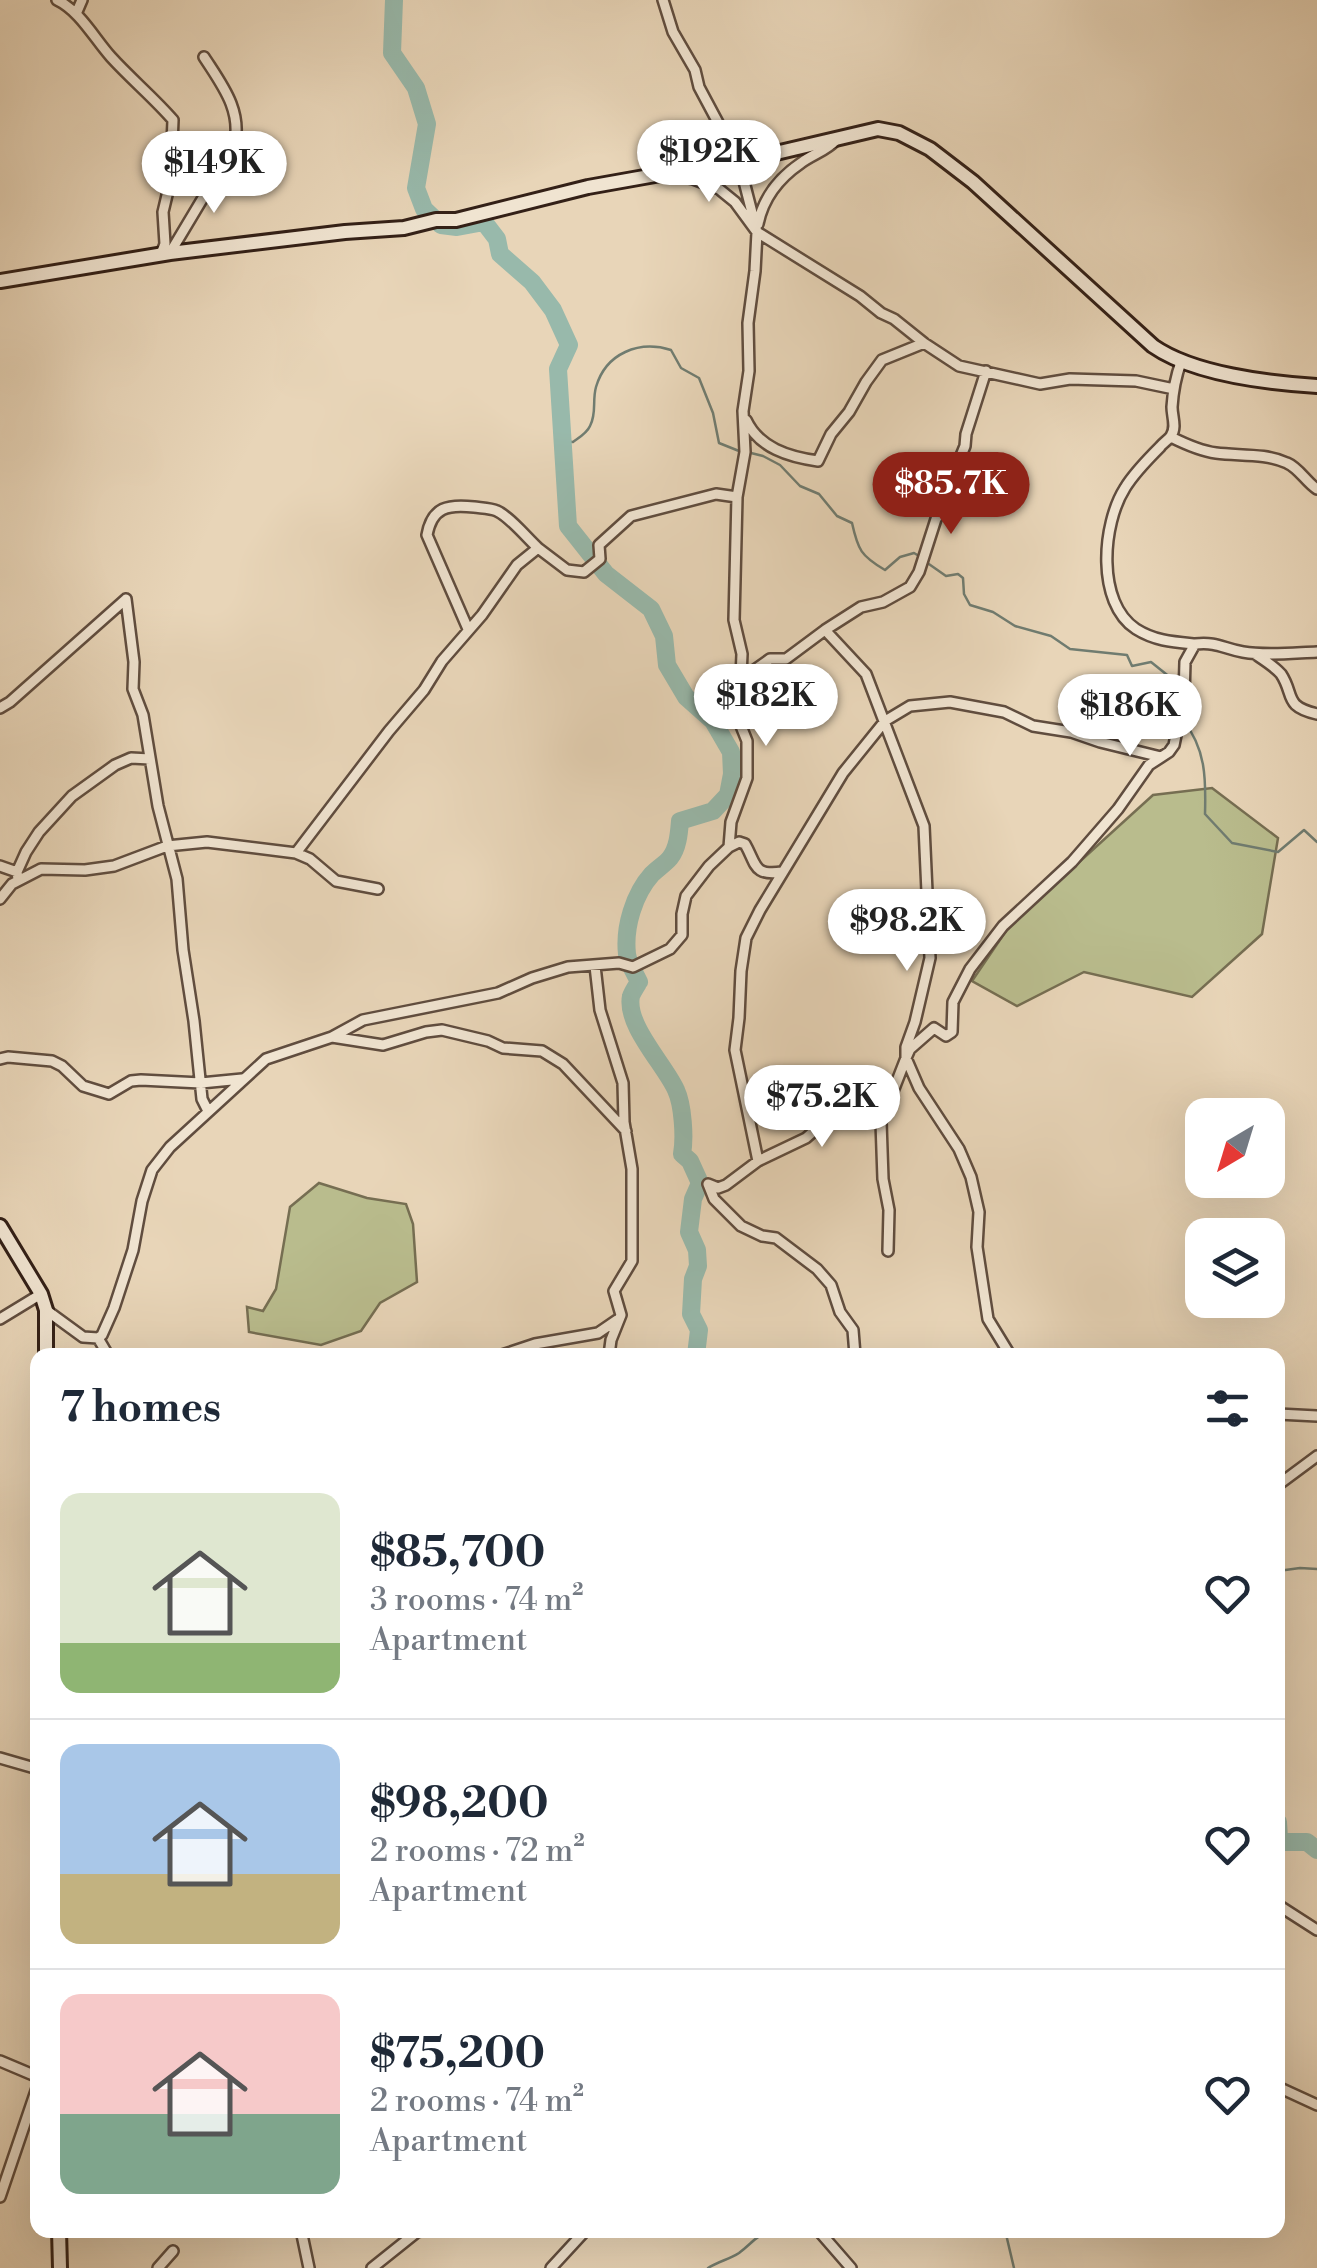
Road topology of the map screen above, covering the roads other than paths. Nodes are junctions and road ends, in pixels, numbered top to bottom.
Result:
1 (57, 0) edge
2 (82, 0) edge
3 (663, 0) edge
4 (76, 14) junction
5 (204, 57) dead end
6 (836, 139) junction
7 (739, 162) junction
8 (664, 172) junction
9 (757, 232) junction
10 (165, 254) junction
11 (0, 281) edge
12 (924, 343) junction
13 (1181, 362) junction
14 (986, 371) junction
15 (1317, 386) edge
16 (1174, 389) junction
17 (743, 411) junction
18 (1170, 437) junction
19 (1317, 489) edge
20 (737, 498) junction
21 (538, 548) junction
22 (468, 629) junction
23 (825, 630) junction
24 (1194, 644) junction
25 (1317, 652) edge
26 (1252, 653) junction
27 (740, 686) junction
28 (0, 708) edge
29 (1317, 714) edge
30 (885, 721) junction
31 (1162, 757) junction
32 (150, 758) junction
33 (168, 846) junction
34 (728, 847) junction
35 (296, 853) junction
36 (0, 866) edge
37 (782, 872) junction
38 (18, 876) junction
39 (378, 889) dead end
40 (0, 898) edge
41 (594, 966) junction
42 (332, 1036) junction
43 (906, 1058) junction
44 (0, 1059) edge
45 (242, 1079) junction
46 (200, 1083) junction
47 (208, 1110) junction
48 (881, 1122) junction
49 (626, 1130) junction
50 (758, 1161) junction
51 (0, 1226) edge
52 (888, 1250) dead end
53 (41, 1294) junction
54 (46, 1310) junction
55 (621, 1315) junction
56 (0, 1319) edge
57 (98, 1338) junction
58 (46, 1348) edge
59 (104, 1348) edge
60 (523, 1348) edge
61 (609, 1348) edge
62 (854, 1348) edge
63 (1004, 1348) edge
64 (1285, 1414) edge
65 (1317, 1416) edge
66 (1317, 1456) edge
67 (1285, 1480) edge
68 (0, 1758) edge
69 (30, 1767) edge
70 (1285, 1909) edge
71 (1317, 1930) edge
72 (0, 2060) edge
73 (30, 2077) edge
74 (1285, 2090) edge
75 (30, 2105) edge
76 (1317, 2105) edge
77 (0, 2197) edge
78 (59, 2238) edge
79 (303, 2238) edge
80 (410, 2238) edge
81 (579, 2238) edge
82 (825, 2238) edge
83 (173, 2250) dead end
84 (60, 2268) edge
85 (158, 2268) edge
86 (309, 2268) edge
87 (372, 2268) edge
88 (552, 2268) edge
89 (852, 2268) edge

1 - 4 street
2 - 4 street
3 - 7 street
4 - 10 street
5 - 10 street
6 - 7 street
6 - 9 street
6 - 13 street
7 - 8 street
7 - 9 street
8 - 9 street
8 - 10 street
9 - 12 street
9 - 17 street
10 - 11 street
12 - 14 street
12 - 17 street
13 - 15 street
13 - 16 street
14 - 16 street
14 - 23 street
16 - 18 street
17 - 20 street
18 - 19 street
18 - 24 street
20 - 21 street
20 - 27 street
21 - 22 street
21 - 22 street
22 - 35 street
23 - 27 street
23 - 30 street
24 - 26 street
24 - 31 street
25 - 26 street
26 - 29 street
27 - 34 street
28 - 32 street
30 - 31 street
30 - 37 street
30 - 43 street
31 - 43 street
32 - 33 street
32 - 38 street
33 - 35 street
33 - 38 street
33 - 46 street
34 - 37 street
34 - 41 street
35 - 39 street
36 - 38 street
37 - 50 street
38 - 40 street
41 - 42 street
41 - 49 street
42 - 45 street
42 - 49 street
43 - 48 street
43 - 63 street
44 - 46 street
45 - 46 street
45 - 47 street
46 - 47 street
47 - 57 street
48 - 50 street
48 - 52 street
49 - 55 street
50 - 62 street
51 - 53 street
53 - 54 street
53 - 56 street
54 - 57 street
54 - 58 street
55 - 60 street
55 - 61 street
57 - 59 street
64 - 65 street
66 - 67 street
68 - 69 street
70 - 71 street
72 - 73 street
74 - 76 street
75 - 77 street
78 - 84 street
79 - 86 street
80 - 87 street
81 - 88 street
82 - 89 street
83 - 85 street

